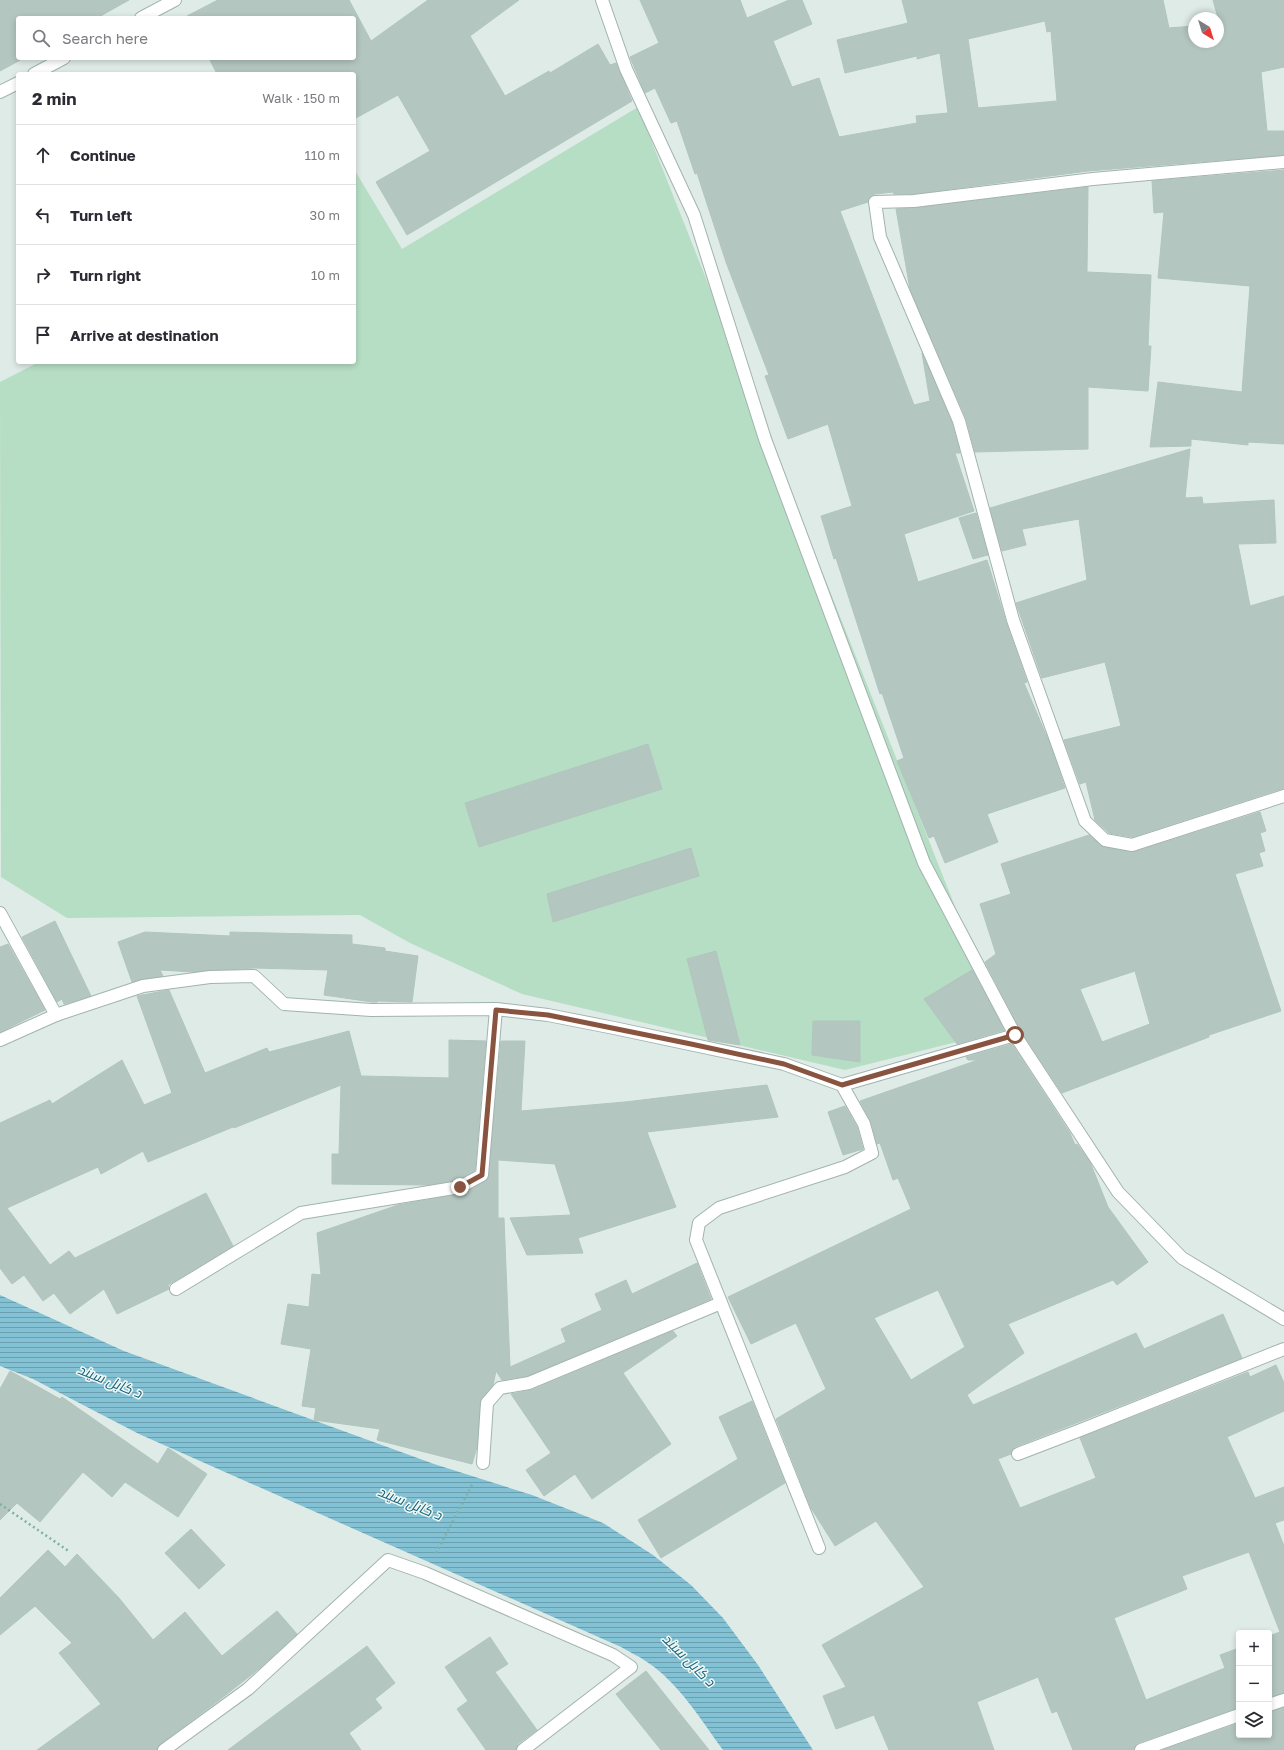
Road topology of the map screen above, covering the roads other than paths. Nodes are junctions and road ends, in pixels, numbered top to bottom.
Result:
1 (175, 0) edge
2 (602, 0) edge
3 (145, 16) edge
4 (60, 60) edge
5 (38, 72) edge
6 (16, 84) edge
7 (0, 92) edge
8 (1284, 162) edge
9 (1284, 796) edge
10 (0, 913) edge
11 (496, 1010) junction
12 (56, 1015) junction
13 (1015, 1035) junction
14 (0, 1040) edge
15 (842, 1085) junction
16 (176, 1289) dead end
17 (721, 1303) junction
18 (1284, 1319) edge
19 (1284, 1348) edge
20 (1018, 1454) dead end
21 (483, 1463) road end
22 (819, 1548) dead end
23 (1284, 1700) edge
24 (1272, 1704) edge
25 (1236, 1716) edge
26 (164, 1750) edge
27 (523, 1750) edge
28 (1141, 1750) edge

1 - 3 street
2 - 13 street
4 - 5 street
6 - 7 street
8 - 9 street
10 - 12 street
11 - 12 street
11 - 15 street
11 - 16 street
12 - 14 street
13 - 15 street
13 - 18 street
15 - 17 street
17 - 21 street
17 - 22 street
19 - 20 street
23 - 24 street
25 - 28 street
26 - 27 street

